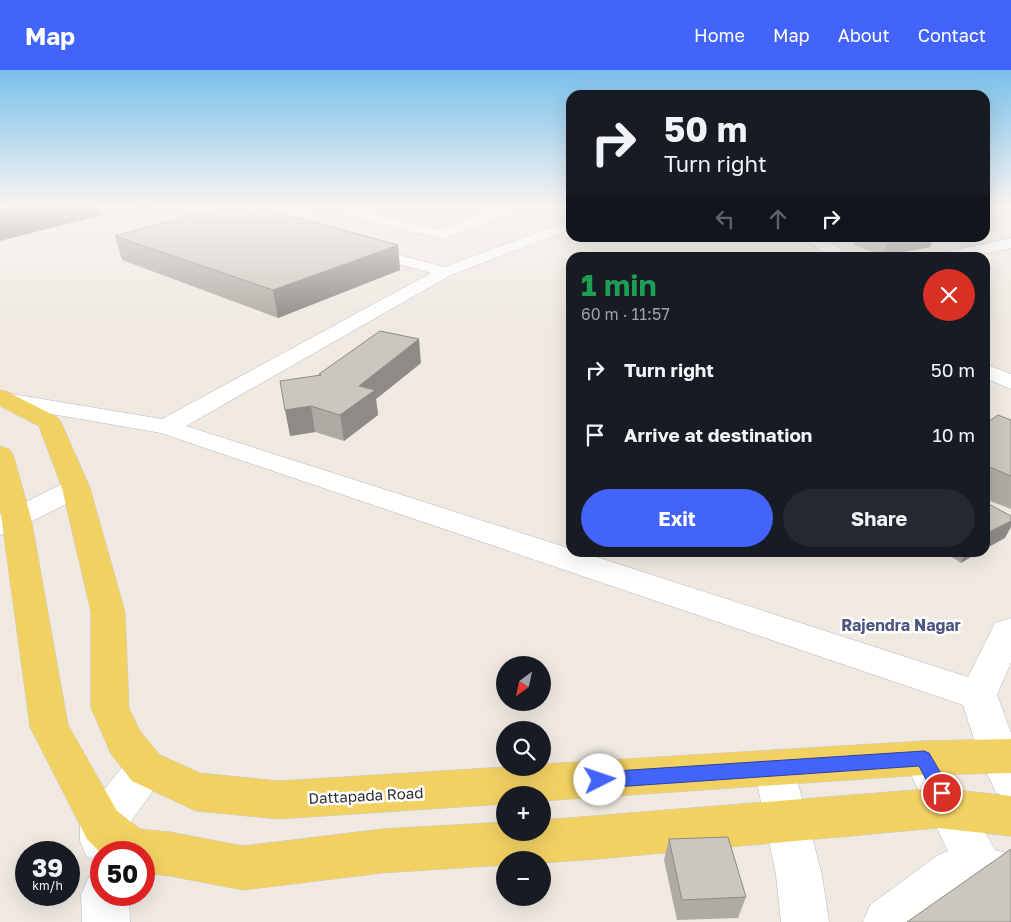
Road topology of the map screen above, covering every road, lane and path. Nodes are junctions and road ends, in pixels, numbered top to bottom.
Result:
1 (373, 246) edge
2 (514, 246) edge
3 (998, 246) edge
4 (969, 252) edge
5 (447, 266) junction
6 (1011, 358) edge
7 (990, 364) edge
8 (990, 372) edge
9 (1011, 382) edge
10 (3, 399) edge
11 (166, 427) junction
12 (0, 454) edge
13 (76, 488) junction
14 (8, 522) edge
15 (1011, 630) edge
16 (978, 695) junction
17 (924, 758) junction
18 (1007, 763) edge
19 (146, 768) junction
20 (774, 768) junction
21 (952, 810) junction
22 (1011, 816) edge
23 (787, 821) junction
24 (102, 839) edge
25 (996, 872) edge
26 (105, 906) edge
27 (106, 922) edge
28 (805, 922) edge
29 (887, 922) edge

1 - 5 street
2 - 5 street
3 - 4 street
5 - 11 street
6 - 7 street
8 - 9 street
10 - 11 street
10 - 13 main road, Dattapada Road
11 - 16 street
12 - 14 main road
13 - 14 street
13 - 19 main road, Dattapada Road
14 - 24 main road
15 - 16 street
16 - 18 street
17 - 18 main road, Dattapada Road
17 - 20 main road, Dattapada Road
17 - 21 street
19 - 20 main road, Dattapada Road
19 - 24 street
20 - 23 street
21 - 22 main road
21 - 23 main road
21 - 25 street
23 - 24 main road
23 - 28 street
25 - 29 street
26 - 27 street

